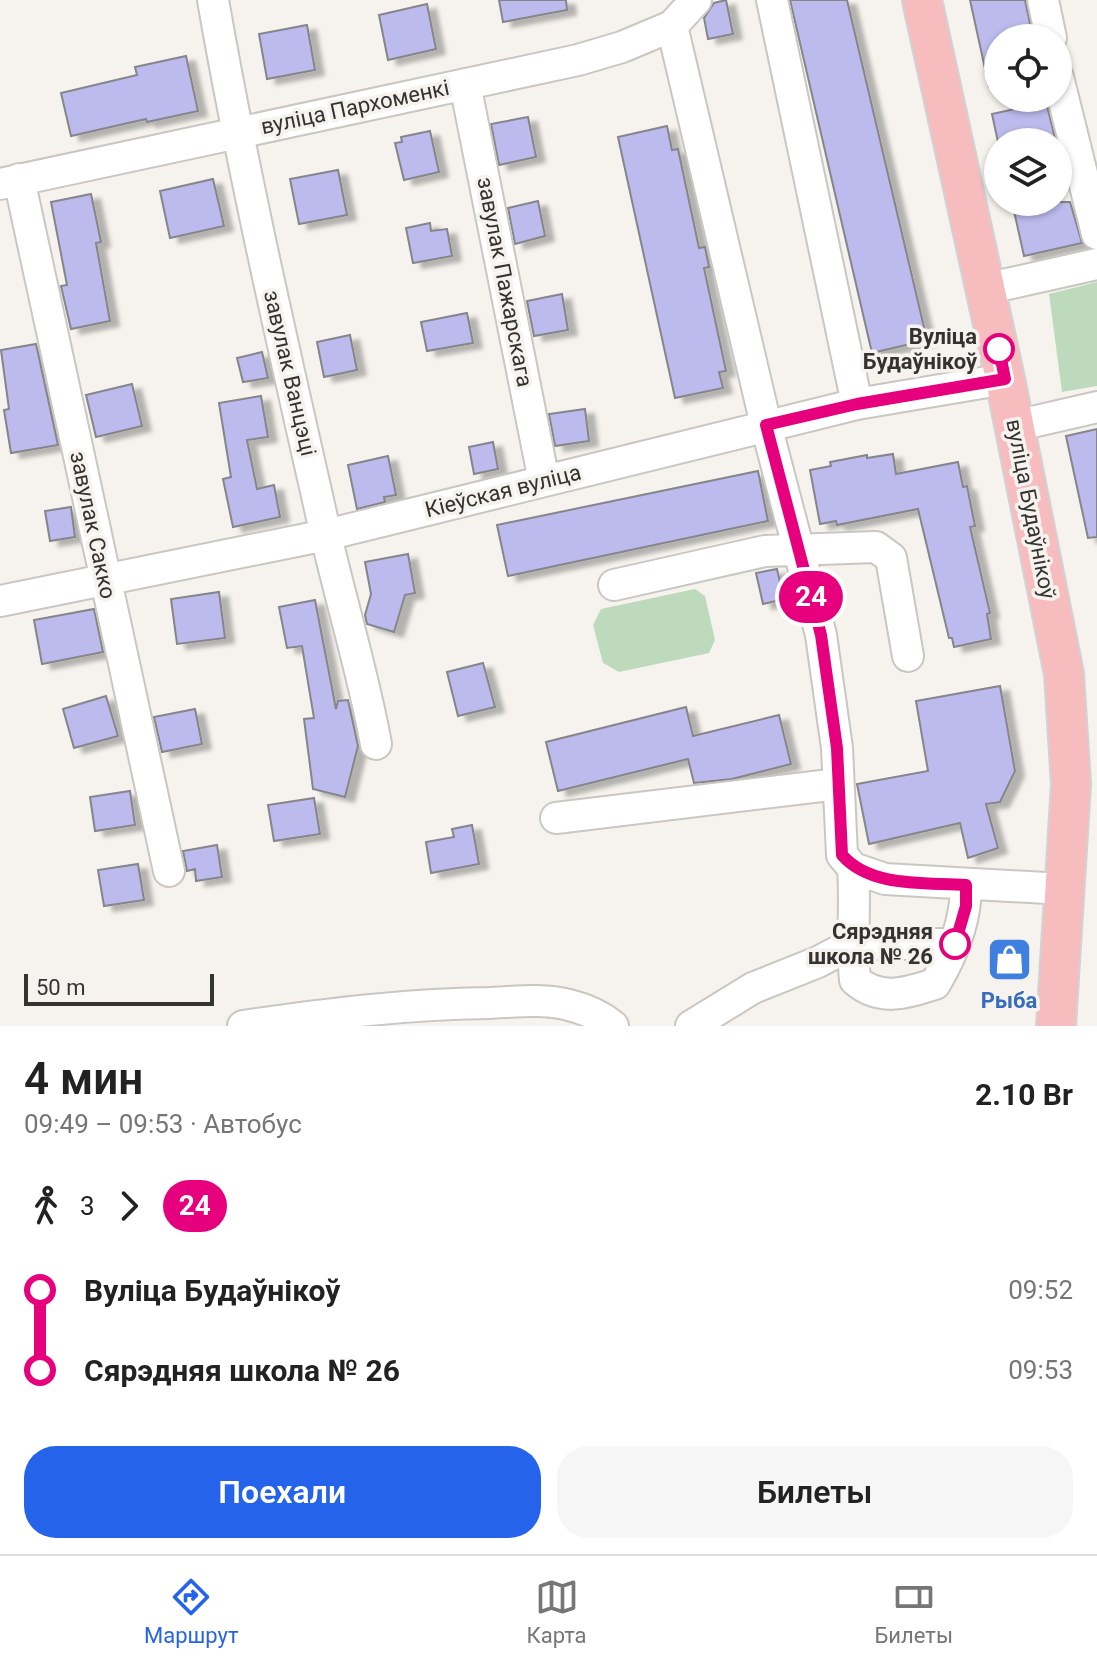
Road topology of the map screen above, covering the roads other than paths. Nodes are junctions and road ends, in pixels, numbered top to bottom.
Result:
1 (213, 0) edge
2 (696, 0) edge
3 (772, 0) edge
4 (922, 0) edge
5 (1043, 0) edge
6 (1048, 24) edge
7 (672, 26) junction
8 (465, 84) junction
9 (1067, 112) edge
10 (236, 132) junction
11 (10, 182) edge
12 (1097, 234) edge
13 (1097, 264) edge
14 (985, 289) junction
15 (1005, 379) junction
16 (857, 404) junction
17 (1097, 407) edge
18 (766, 425) junction
19 (1015, 426) junction
20 (544, 481) junction
21 (326, 535) junction
22 (799, 551) junction
23 (104, 578) junction
24 (614, 585) dead end
25 (0, 601) edge
26 (908, 656) dead end
27 (376, 744) dead end
28 (838, 784) junction
29 (556, 818) dead end
30 (853, 868) junction
31 (169, 871) dead end
32 (966, 885) junction
33 (1064, 889) junction
34 (852, 944) junction
35 (955, 944) junction
36 (243, 1026) edge
37 (613, 1026) edge
38 (691, 1026) edge
39 (1056, 1026) edge

1 - 10 street, завулак Ванцэці
2 - 7 street, вуліца Пархоменкі
3 - 16 street
4 - 14 main road, вуліца Будаўнікоў
5 - 6 street
7 - 8 street, вуліца Пархоменкі
7 - 18 street
8 - 10 street, вуліца Пархоменкі
8 - 20 street, завулак Пажарскага
9 - 12 street
10 - 11 street, вуліца Пархоменкі
10 - 21 street, завулак Ванцэці
11 - 23 street, завулак Сакко
13 - 14 street
14 - 15 main road, вуліца Будаўнікоў
15 - 16 street, Кіеўская вуліца
15 - 19 main road, вуліца Будаўнікоў
16 - 18 street, Кіеўская вуліца
17 - 19 street
18 - 20 street, Кіеўская вуліца
18 - 22 street
19 - 33 main road, вуліца Будаўнікоў
20 - 21 street, Кіеўская вуліца
21 - 23 street, Кіеўская вуліца
21 - 27 street, завулак Ванцэці
22 - 24 street
22 - 26 street
22 - 28 street
23 - 25 street, Кіеўская вуліца
23 - 31 street, завулак Сакко
28 - 29 street
28 - 30 street
30 - 32 street
30 - 34 street
32 - 33 street
32 - 35 street
33 - 39 main road, вуліца Будаўнікоў
34 - 35 street
34 - 35 street
34 - 38 street
36 - 37 street

